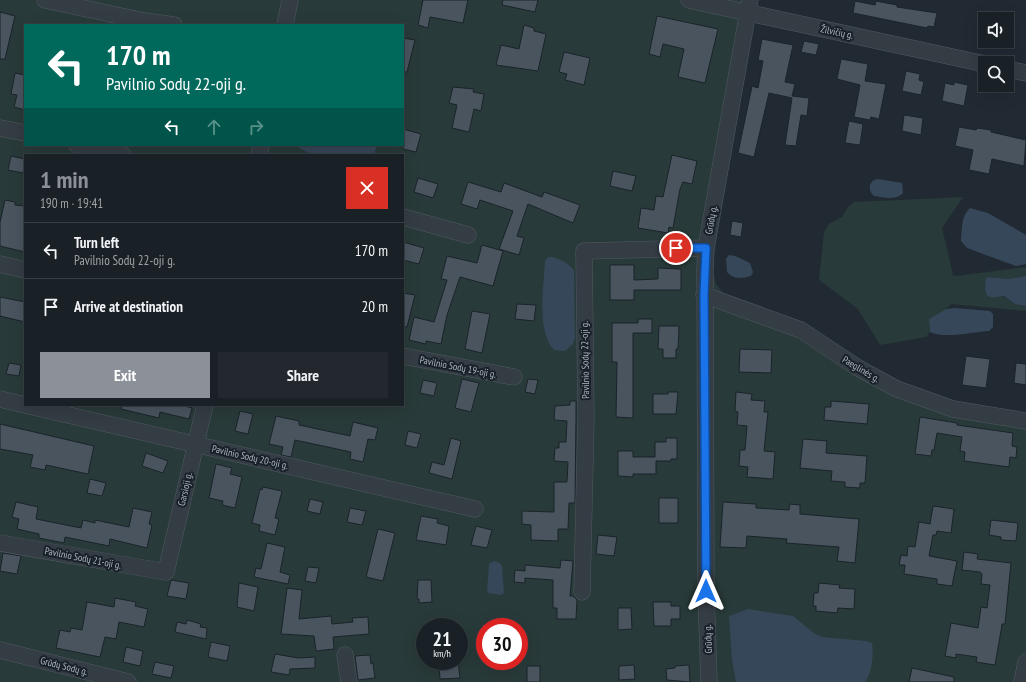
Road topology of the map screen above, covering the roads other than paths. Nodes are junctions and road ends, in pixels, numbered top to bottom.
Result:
1 (46, 0) edge
2 (290, 0) edge
3 (689, 0) edge
4 (749, 6) edge
5 (164, 24) edge
6 (285, 24) edge
7 (978, 62) edge
8 (1014, 70) edge
9 (1026, 73) edge
10 (0, 128) edge
11 (24, 134) edge
12 (82, 146) edge
13 (118, 154) edge
14 (404, 217) edge
15 (468, 235) dead end
16 (706, 248) junction
17 (0, 264) edge
18 (24, 270) edge
19 (704, 295) junction
20 (404, 356) edge
21 (514, 377) dead end
22 (0, 399) edge
23 (24, 405) edge
24 (29, 406) edge
25 (205, 406) edge
26 (1026, 421) edge
27 (196, 444) junction
28 (475, 509) dead end
29 (0, 543) edge
30 (166, 572) joint
31 (582, 592) dead end
32 (0, 650) edge
33 (345, 655) dead end
34 (1026, 662) edge
35 (128, 682) edge
36 (349, 682) edge
37 (709, 682) edge
38 (1022, 682) edge

1 - 5 street
2 - 6 street
3 - 4 street, Žilvičių g.
4 - 7 street, Žilvičių g.
4 - 16 street, Grūdų g.
8 - 9 street
10 - 11 street
12 - 13 street
14 - 15 street
16 - 19 street, Grūdų g.
16 - 31 street, Pavilnio Sodų 22-oji g.
17 - 18 street
19 - 26 street, Paeglinės g.
19 - 37 street, Grūdų g.
20 - 21 street, Pavilnio Sodų 19-oji g.
22 - 23 street, Pavilnio Sodų 20-oji g.
24 - 27 street, Pavilnio Sodų 20-oji g.
25 - 27 street, Garsioji g.
27 - 28 street, Pavilnio Sodų 20-oji g.
27 - 30 street, Garsioji g.
29 - 30 street, Pavilnio Sodų 21-oji g.
32 - 35 street, Grūdų Sodų g.
33 - 36 street
34 - 38 street

